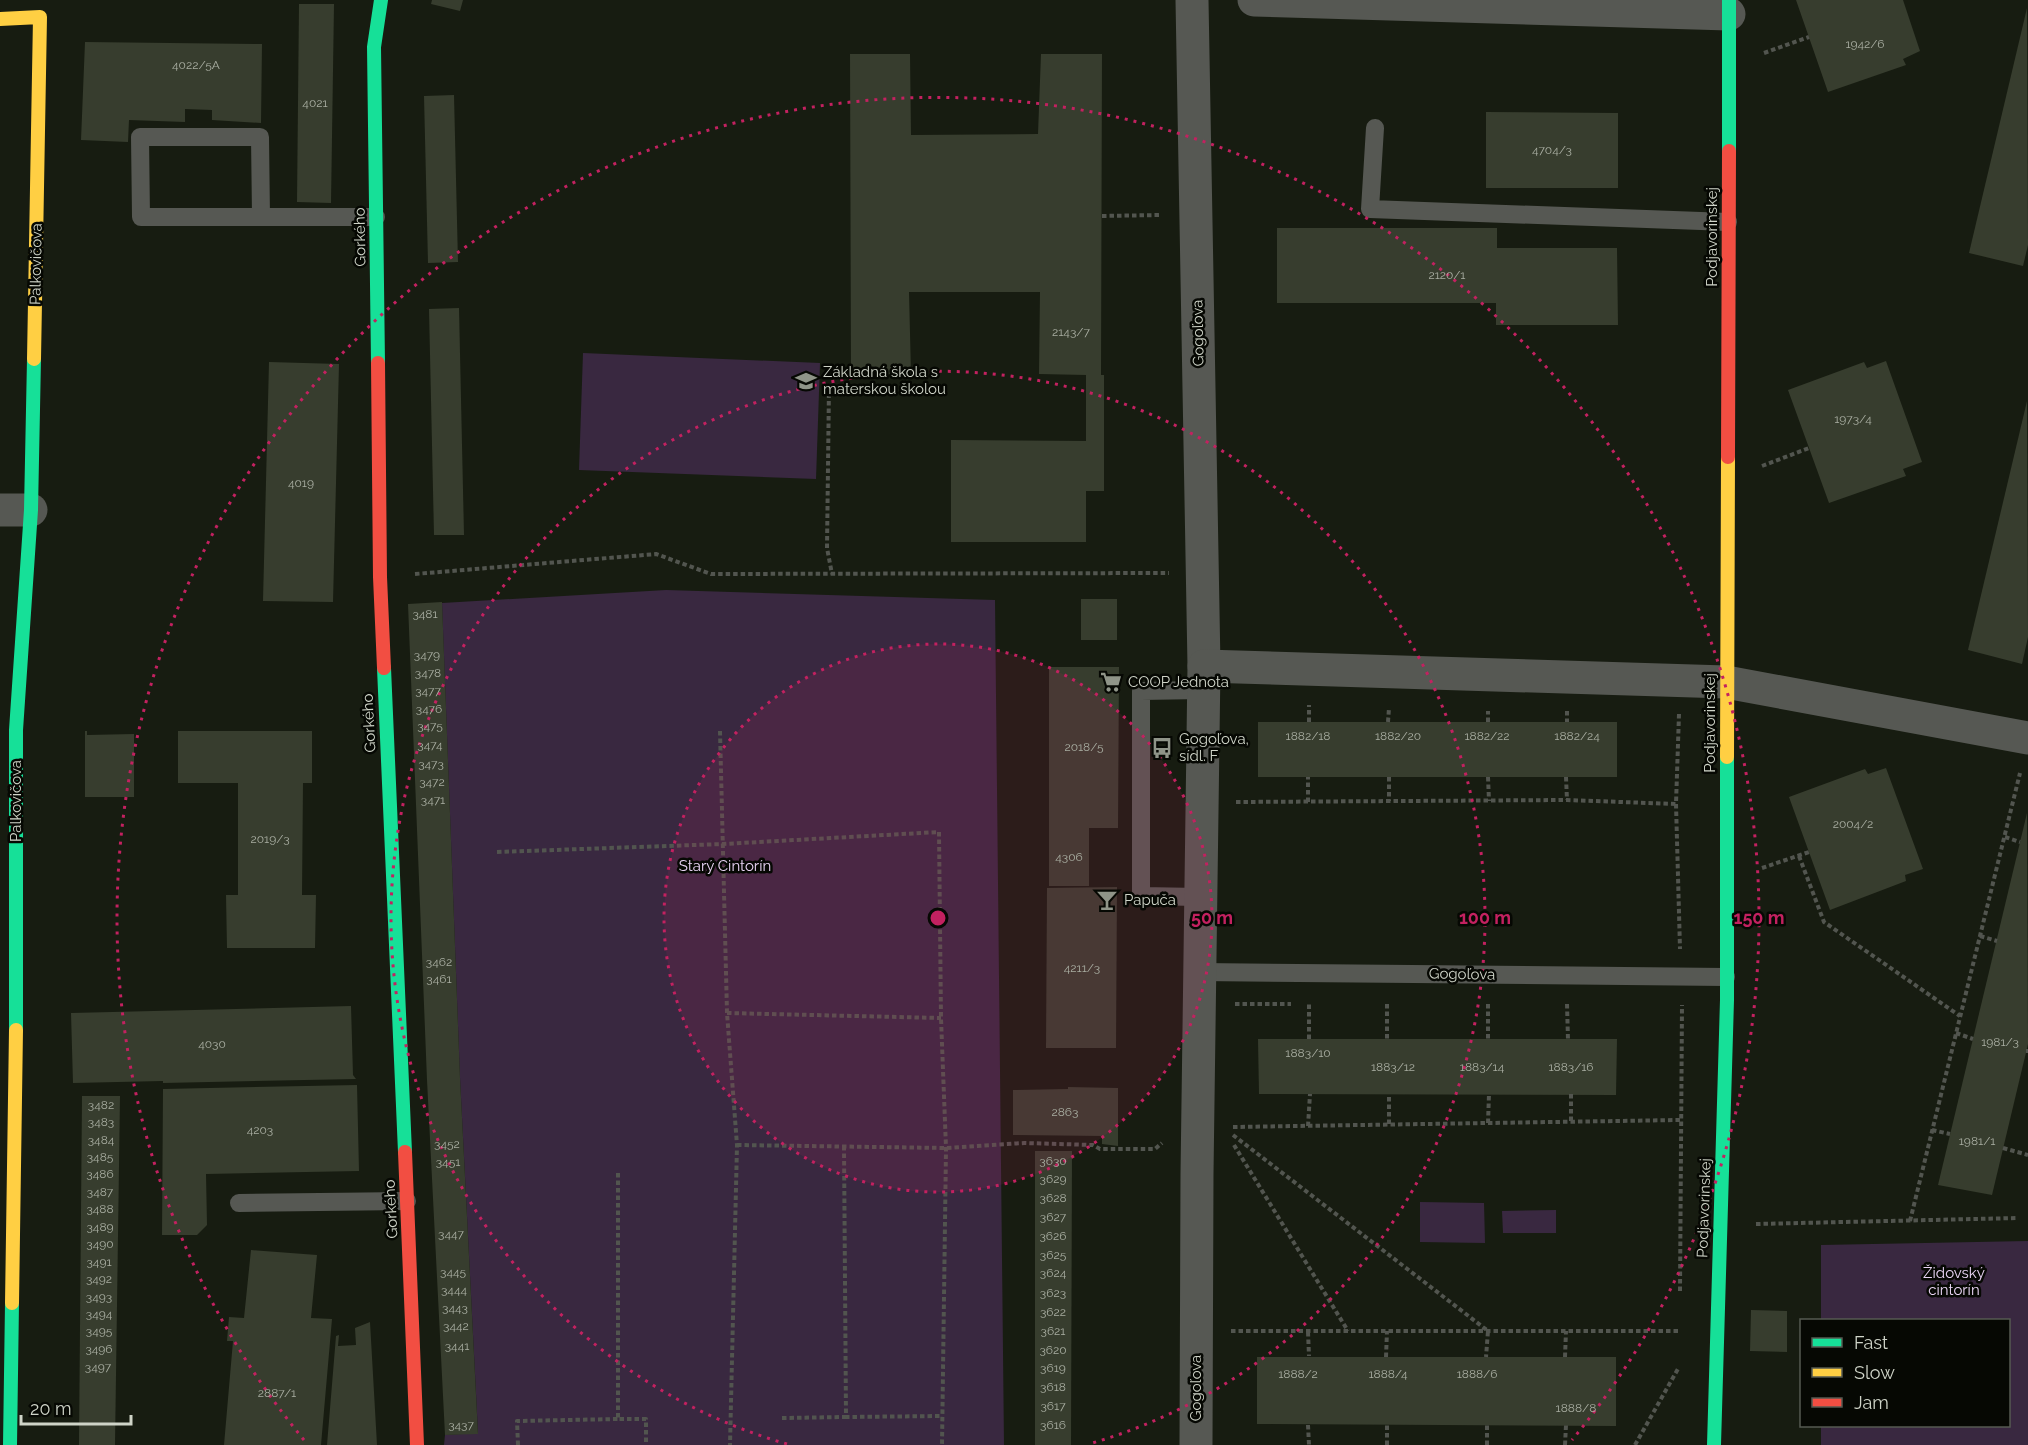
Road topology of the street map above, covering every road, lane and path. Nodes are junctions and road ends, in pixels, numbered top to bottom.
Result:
1 (381, 0) edge
2 (1192, 0) edge
3 (1254, 0) edge
4 (1729, 7) edge
5 (38, 9) edge
6 (0, 19) edge
7 (1809, 37) dead end
8 (1754, 57) dead end
9 (1375, 128) dead end
10 (1164, 215) dead end
11 (1102, 216) dead end
12 (261, 217) junction
13 (376, 217) junction
14 (1728, 222) junction
15 (829, 386) dead end
16 (1809, 448) dead end
17 (1761, 467) dead end
18 (16, 510) edge
19 (1172, 573) dead end
20 (832, 574) junction
21 (408, 575) dead end
22 (1203, 678) junction
23 (1726, 682) junction
24 (1309, 698) dead end
25 (1390, 699) dead end
26 (1679, 703) dead end
27 (1309, 722) dead end
28 (1388, 722) dead end
29 (720, 730) dead end
30 (2025, 753) edge
31 (1308, 777) dead end
32 (1389, 777) dead end
33 (1488, 777) dead end
34 (1566, 777) dead end
35 (1567, 800) junction
36 (1389, 801) junction
37 (1489, 801) junction
38 (1225, 802) dead end
39 (1308, 802) junction
40 (1676, 804) junction
41 (2005, 837) junction
42 (2020, 842) dead end
43 (723, 844) junction
44 (497, 852) dead end
45 (1809, 852) dead end
46 (1799, 856) junction
47 (1757, 870) dead end
48 (1200, 897) junction
49 (1980, 936) junction
50 (1997, 941) dead end
51 (1199, 972) junction
52 (1681, 976) junction
53 (1726, 977) junction
54 (1309, 1004) dead end
55 (1387, 1004) dead end
56 (1488, 1004) dead end
57 (1567, 1004) dead end
58 (727, 1013) junction
59 (1960, 1016) junction
60 (941, 1018) junction
61 (1956, 1034) junction
62 (1308, 1039) dead end
63 (1973, 1039) dead end
64 (1387, 1040) dead end
65 (1488, 1040) dead end
66 (1568, 1040) dead end
67 (8, 1093) edge
68 (1310, 1094) dead end
69 (1389, 1094) dead end
70 (1489, 1094) dead end
71 (1571, 1094) dead end
72 (1680, 1120) junction
73 (1571, 1122) junction
74 (1488, 1123) junction
75 (1389, 1124) junction
76 (1308, 1126) junction
77 (1210, 1127) junction
78 (1932, 1130) junction
79 (1950, 1134) dead end
80 (737, 1145) junction
81 (844, 1146) junction
82 (946, 1148) junction
83 (2003, 1148) dead end
84 (2028, 1155) edge
85 (618, 1173) dead end
86 (407, 1202) junction
87 (239, 1203) dead end
88 (2018, 1218) dead end
89 (1910, 1221) junction
90 (1719, 1225) junction
91 (1680, 1227) junction
92 (1680, 1296) dead end
93 (1680, 1320) dead end
94 (1221, 1331) dead end
95 (1348, 1331) junction
96 (1386, 1331) junction
97 (1488, 1331) junction
98 (1566, 1331) junction
99 (1680, 1331) junction
100 (1308, 1332) junction
101 (1680, 1342) dead end
102 (1309, 1356) dead end
103 (1386, 1357) dead end
104 (1486, 1357) dead end
105 (1565, 1357) dead end
106 (1681, 1375) dead end
107 (942, 1416) junction
108 (846, 1417) junction
109 (782, 1418) dead end
110 (618, 1419) junction
111 (1308, 1425) dead end
112 (1387, 1425) dead end
113 (1487, 1425) dead end
114 (1566, 1425) dead end
115 (10, 1445) edge
116 (417, 1445) edge
117 (518, 1445) edge
118 (646, 1445) edge
119 (730, 1445) edge
120 (942, 1445) edge
121 (1196, 1445) edge
122 (1309, 1445) edge
123 (1387, 1445) edge
124 (1487, 1445) edge
125 (1565, 1445) edge
126 (1635, 1445) edge
127 (1714, 1445) edge

1 - 13 street, Gorkého
2 - 22 street, Gogoľova
3 - 4 street
4 - 14 street, Podjavorinskej
5 - 6 street
5 - 18 street, Palkovičova
7 - 8 path
9 - 14 lane
10 - 11 path
12 - 12 lane
12 - 13 lane
13 - 86 street, Gorkého
14 - 23 street, Podjavorinskej
15 - 20 path
16 - 17 path
18 - 67 street, Palkovičova
19 - 20 path
20 - 21 path
22 - 23 street
22 - 48 street, Gogoľova
22 - 48 lane
23 - 30 street
23 - 53 street, Podjavorinskej
24 - 27 path
25 - 28 path
26 - 40 path
29 - 43 path
30 - 41 path
31 - 39 path
32 - 36 path
33 - 37 path
34 - 35 path
35 - 37 path
35 - 40 path
36 - 37 path
36 - 39 path
38 - 39 path
40 - 52 path
41 - 42 path
41 - 49 path
43 - 44 path
43 - 58 path
43 - 60 path
45 - 46 path
46 - 47 path
46 - 59 path
48 - 51 street, Gogoľova
49 - 50 path
49 - 59 path
51 - 52 lane, Gogoľova
51 - 77 street, Gogoľova
52 - 53 lane, Gogoľova
52 - 72 path
53 - 90 street, Podjavorinskej
54 - 62 path
55 - 64 path
56 - 65 path
57 - 66 path
58 - 60 path
58 - 80 path
59 - 61 path
60 - 82 path
61 - 63 path
61 - 78 path
67 - 115 street, Palkovičova
68 - 76 path
69 - 75 path
70 - 74 path
71 - 73 path
72 - 73 path
72 - 91 path
73 - 74 path
74 - 75 path
75 - 76 path
76 - 77 path
77 - 82 path
77 - 95 path
77 - 97 path
77 - 121 street, Gogoľova
78 - 79 path
78 - 89 path
80 - 81 path
80 - 119 path
81 - 82 path
81 - 108 path
82 - 107 path
83 - 84 path
85 - 110 path
86 - 87 lane
86 - 116 street, Gorkého
88 - 89 path
89 - 90 path
90 - 91 path
90 - 127 street, Podjavorinskej
91 - 92 path
93 - 99 path
94 - 100 path
95 - 96 path
95 - 100 path
96 - 97 path
96 - 103 path
97 - 98 path
97 - 104 path
98 - 99 path
98 - 105 path
99 - 101 path
100 - 102 path
106 - 126 path
107 - 108 path
107 - 120 path
108 - 109 path
110 - 117 path
110 - 118 path
111 - 122 path
112 - 123 path
113 - 124 path
114 - 125 path

